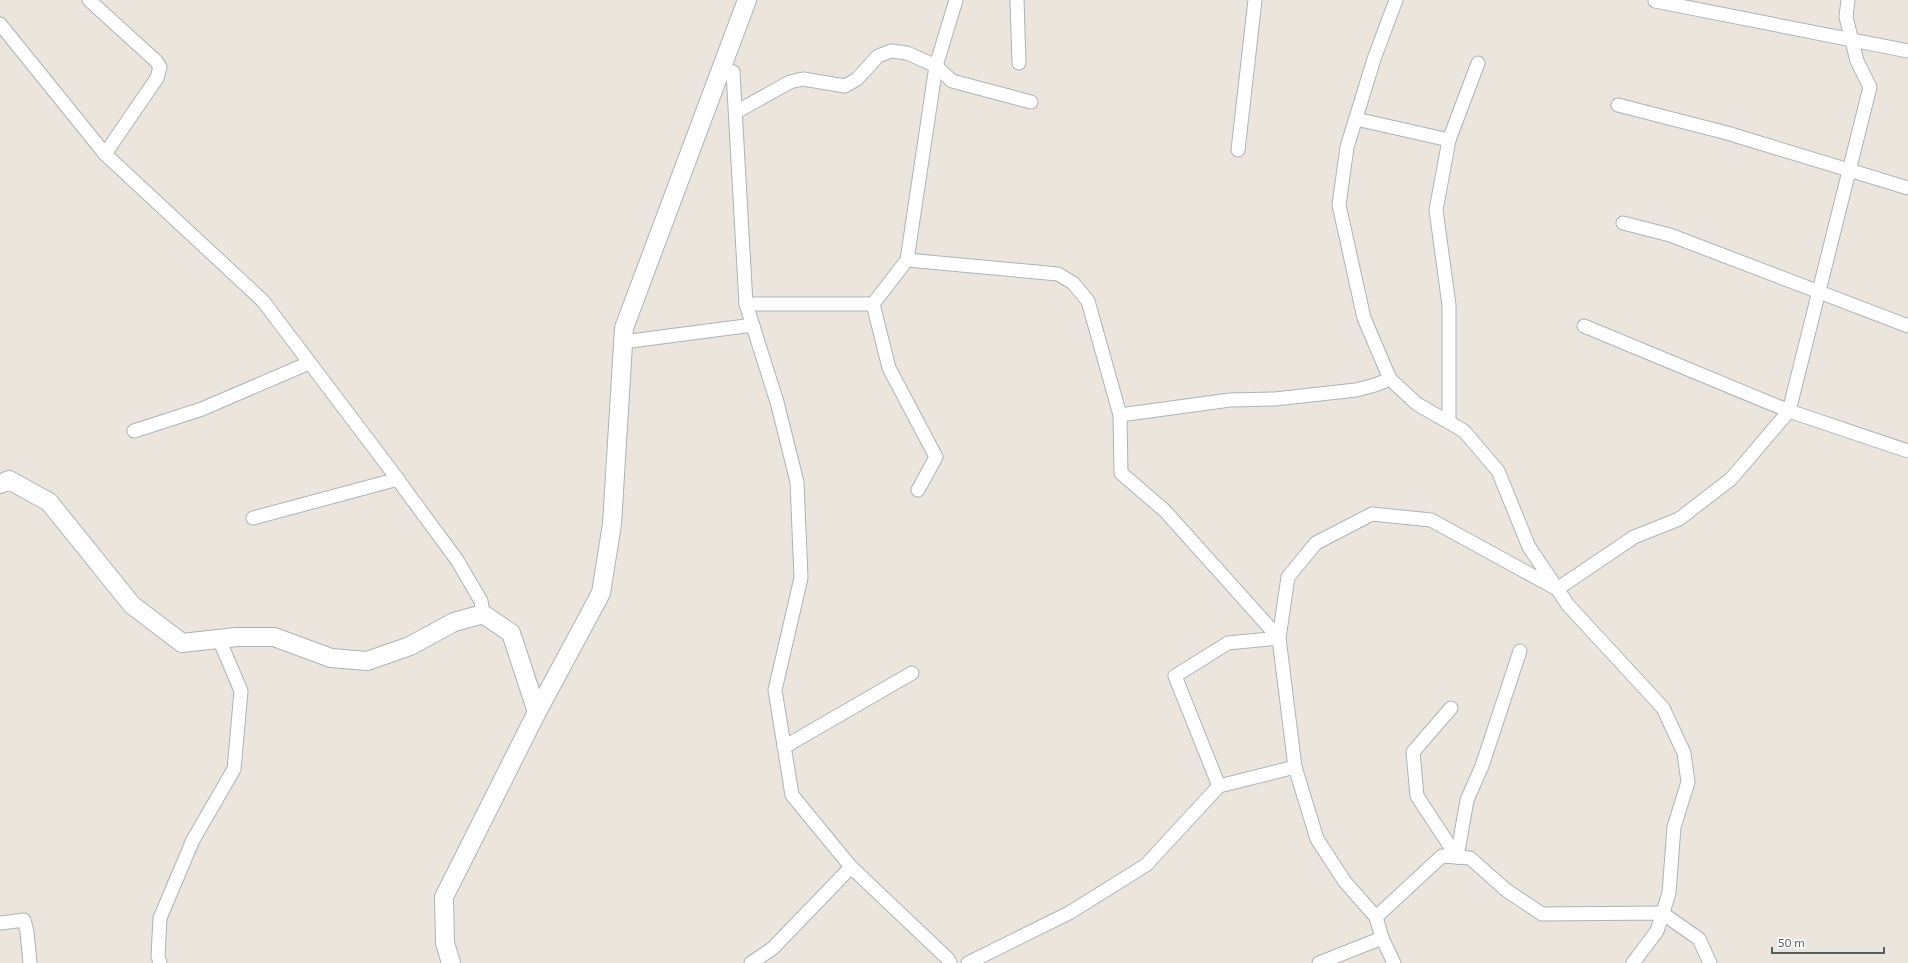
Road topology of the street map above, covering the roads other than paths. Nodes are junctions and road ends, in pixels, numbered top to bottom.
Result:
1 (89, 0) edge
2 (747, 0) edge
3 (956, 0) edge
4 (1017, 0) edge
5 (1255, 0) edge
6 (1396, 0) edge
7 (1848, 0) edge
8 (1655, 1) edge
9 (0, 24) edge
10 (1852, 39) junction
11 (1908, 51) edge
12 (1019, 63) dead end
13 (1478, 63) dead end
14 (936, 66) junction
15 (721, 67) junction
16 (1031, 102) dead end
17 (1618, 105) dead end
18 (736, 112) junction
19 (1356, 119) junction
20 (1449, 140) junction
21 (1238, 150) dead end
22 (105, 154) junction
23 (1849, 170) junction
24 (1908, 188) edge
25 (1623, 223) dead end
26 (906, 260) junction
27 (1819, 291) junction
28 (746, 304) junction
29 (873, 304) junction
30 (752, 325) junction
31 (1584, 326) dead end
32 (1908, 326) edge
33 (623, 342) junction
34 (309, 363) junction
35 (1390, 379) junction
36 (1789, 412) junction
37 (1120, 415) junction
38 (1449, 422) junction
39 (134, 431) dead end
40 (1908, 451) edge
41 (398, 479) junction
42 (0, 484) edge
43 (918, 490) dead end
44 (253, 518) dead end
45 (1557, 589) junction
46 (483, 614) junction
47 (1279, 638) junction
48 (219, 639) junction
49 (1520, 651) dead end
50 (912, 673) dead end
51 (1451, 708) dead end
52 (537, 712) junction
53 (784, 747) junction
54 (1295, 767) junction
55 (1219, 786) junction
56 (1457, 857) junction
57 (851, 867) junction
58 (1662, 913) junction
59 (1376, 917) junction
60 (0, 923) edge
61 (1382, 938) junction
62 (30, 963) edge
63 (160, 963) edge
64 (451, 963) edge
65 (751, 963) edge
66 (950, 963) edge
67 (968, 963) edge
68 (1319, 963) edge
69 (1394, 963) edge
70 (1633, 963) edge
71 (1710, 963) edge

1 - 22 street
2 - 15 street
3 - 14 street
4 - 12 street
5 - 21 street
6 - 19 street
7 - 10 street
8 - 10 street
9 - 22 street
10 - 11 street
10 - 23 street
13 - 20 street
14 - 16 street
14 - 18 street
14 - 26 street
15 - 18 street
15 - 33 street
17 - 23 street
18 - 28 street
19 - 20 street
19 - 35 street
20 - 38 street
22 - 34 street
23 - 24 street
23 - 27 street
25 - 27 street
26 - 29 street
26 - 37 street
27 - 32 street
27 - 36 street
28 - 29 street
28 - 30 street
29 - 43 street
30 - 33 street
30 - 53 street
31 - 36 street
33 - 52 street
34 - 39 street
34 - 41 street
35 - 37 street
35 - 38 street
36 - 40 street
36 - 45 street
37 - 47 street
38 - 45 street
41 - 44 street
41 - 46 street
42 - 48 street
45 - 47 street
45 - 58 street
46 - 48 street
46 - 52 street
47 - 54 street
47 - 55 street
48 - 63 street
49 - 56 street
50 - 53 street
51 - 56 street
52 - 64 street
53 - 57 street
54 - 55 street
54 - 59 street
55 - 67 street
56 - 58 street
56 - 59 street
57 - 65 street
57 - 66 street
58 - 70 street
58 - 71 street
59 - 61 street
60 - 62 street
61 - 68 street
61 - 69 street

